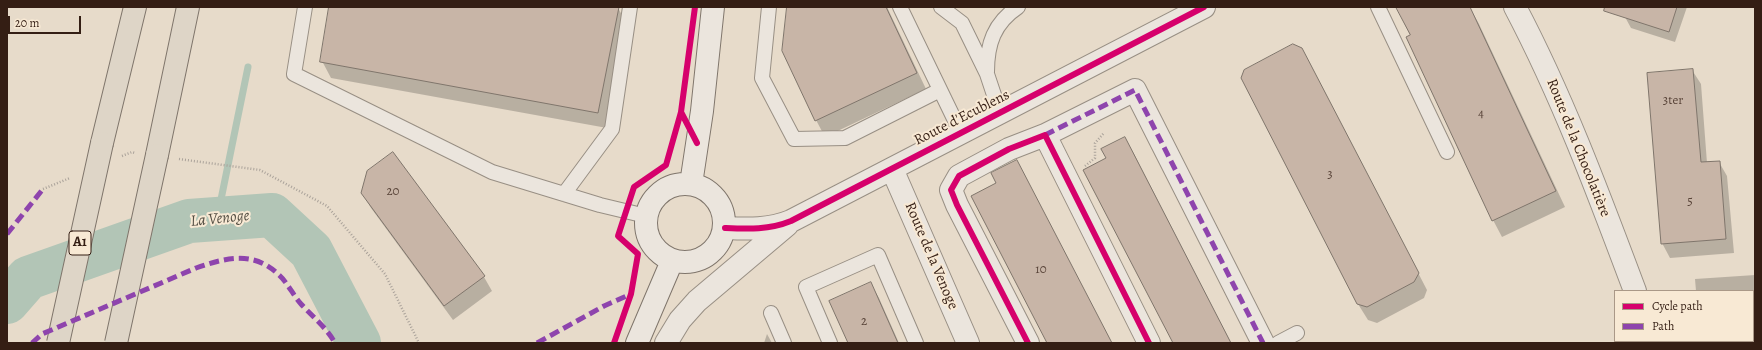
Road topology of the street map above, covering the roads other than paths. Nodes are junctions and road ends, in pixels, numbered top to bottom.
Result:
1 (135, 7) edge
2 (188, 7) edge
3 (305, 7) edge
4 (630, 7) edge
5 (714, 7) edge
6 (768, 7) edge
7 (900, 7) edge
8 (941, 7) edge
9 (1018, 7) edge
10 (1204, 7) edge
11 (1378, 7) edge
12 (1515, 7) edge
13 (987, 74) junction
14 (940, 90) junction
15 (1002, 112) junction
16 (961, 133) junction
17 (1045, 135) junction
18 (1447, 152) dead end
19 (892, 169) junction
20 (691, 184) junction
21 (564, 194) junction
22 (646, 216) junction
23 (791, 221) junction
24 (725, 228) junction
25 (672, 261) junction
26 (1635, 290) edge
27 (771, 313) dead end
28 (1297, 333) dead end
29 (58, 343) edge
30 (116, 343) edge
31 (637, 343) edge
32 (666, 343) edge
33 (784, 343) edge
34 (830, 343) edge
35 (916, 343) edge
36 (968, 343) edge
37 (1028, 343) edge
38 (1149, 343) edge
39 (1263, 343) edge
40 (1278, 343) edge

1 - 29 highway, A1, bridge
2 - 30 highway, bridge
3 - 21 lane
4 - 21 lane
5 - 20 street
6 - 14 lane
7 - 14 lane
8 - 13 lane
9 - 13 lane
10 - 15 street, Route d'Ecublens
11 - 18 lane
12 - 26 street, Route de la Chocolatière
13 - 15 lane
14 - 16 lane
15 - 16 street, Route d'Ecublens
16 - 19 street, Route d'Ecublens
17 - 37 street
17 - 38 street
17 - 39 street
19 - 23 street, Route d'Ecublens
19 - 36 street, Route de la Venoge
20 - 22 street
20 - 24 street
21 - 22 lane
22 - 25 street
23 - 24 street, Route d'Ecublens
23 - 32 street, Route d'Ecublens
24 - 25 street
25 - 31 street
27 - 33 lane
28 - 40 lane
34 - 35 lane

